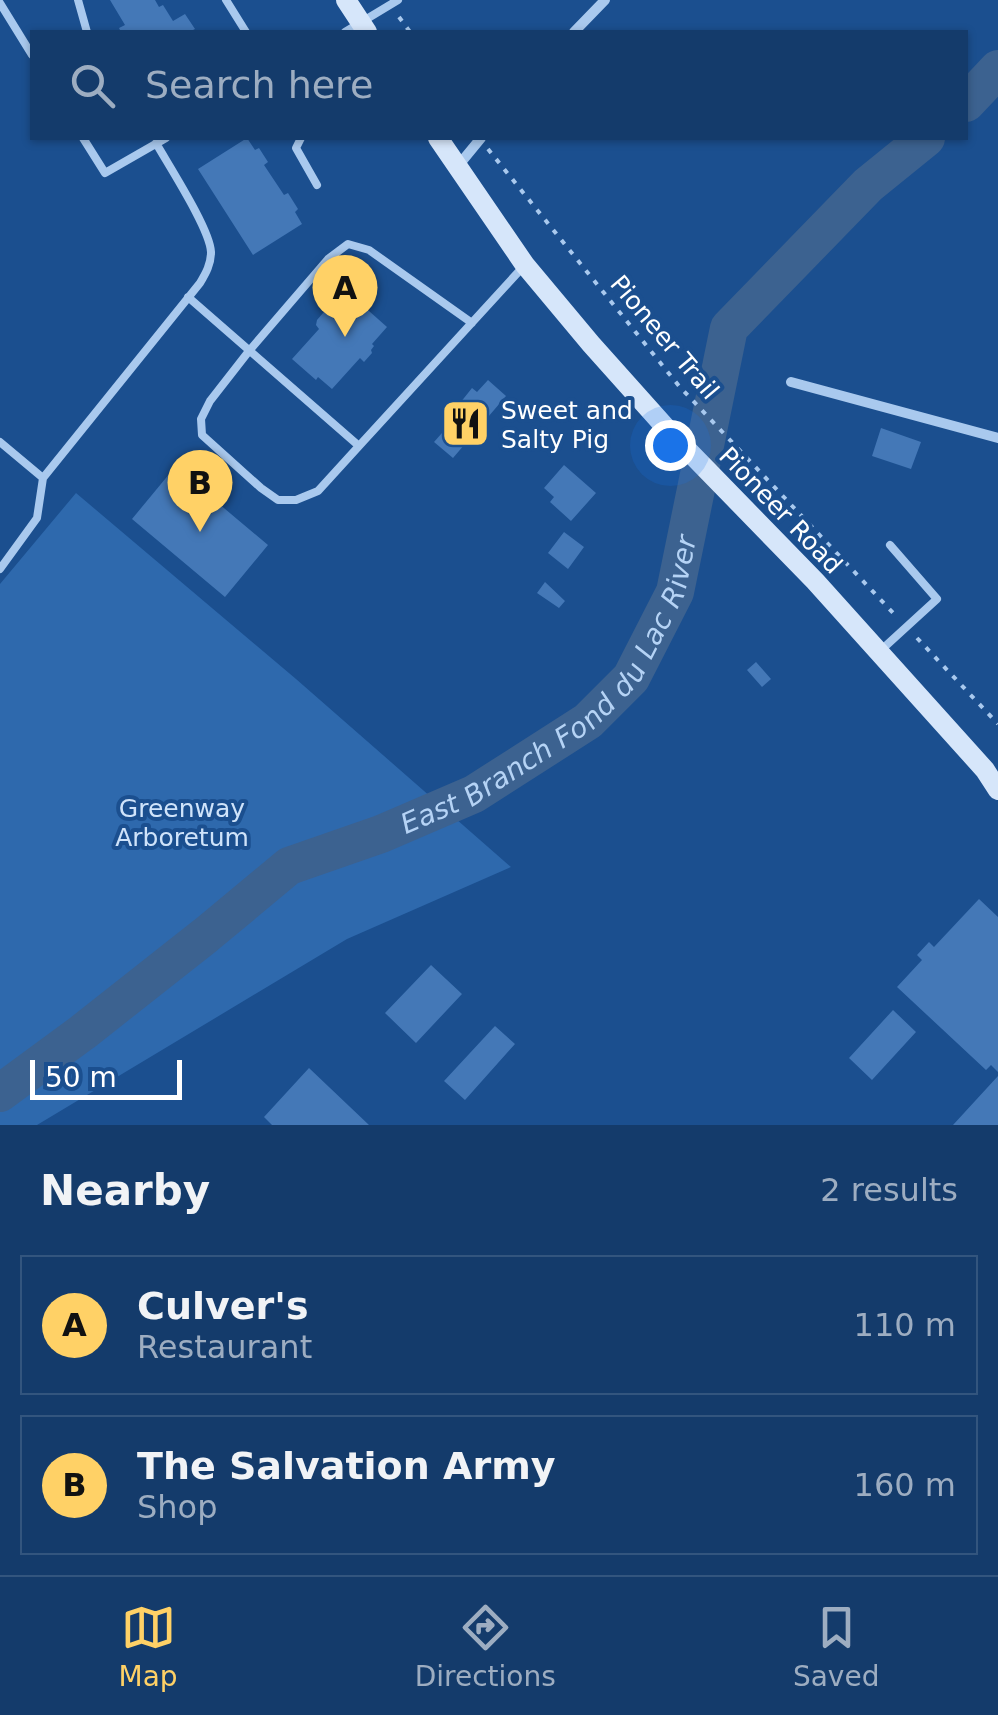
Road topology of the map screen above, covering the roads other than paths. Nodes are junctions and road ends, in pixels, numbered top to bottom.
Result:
1 (78, 0) edge
2 (226, 0) edge
3 (346, 0) edge
4 (398, 0) edge
5 (605, 0) edge
6 (0, 3) edge
7 (358, 29) edge
8 (86, 30) edge
9 (245, 30) edge
10 (576, 30) edge
11 (30, 52) edge
12 (84, 140) edge
13 (162, 140) edge
14 (300, 140) edge
15 (439, 140) edge
16 (479, 140) edge
17 (156, 143) junction
18 (458, 166) junction
19 (317, 184) dead end
20 (526, 265) junction
21 (188, 297) junction
22 (472, 323) junction
23 (249, 351) junction
24 (790, 382) dead end
25 (998, 438) edge
26 (0, 442) edge
27 (359, 446) junction
28 (43, 478) junction
29 (890, 545) dead end
30 (0, 569) edge
31 (878, 652) junction
32 (992, 775) edge
33 (998, 790) edge

1 - 8 lane
2 - 9 lane
3 - 7 main road
4 - 7 lane
5 - 10 street
6 - 11 lane
12 - 17 lane
13 - 17 lane
14 - 19 lane
15 - 18 main road, Pioneer Road
16 - 18 street
17 - 21 lane
18 - 20 main road, Pioneer Road
20 - 22 lane
20 - 31 main road, Pioneer Road
21 - 23 lane
21 - 28 lane
22 - 23 lane
22 - 27 lane
23 - 27 lane
23 - 27 lane
24 - 25 street
26 - 28 lane
28 - 30 lane
29 - 31 lane
31 - 32 main road, Pioneer Road
32 - 33 main road, Pioneer Road

